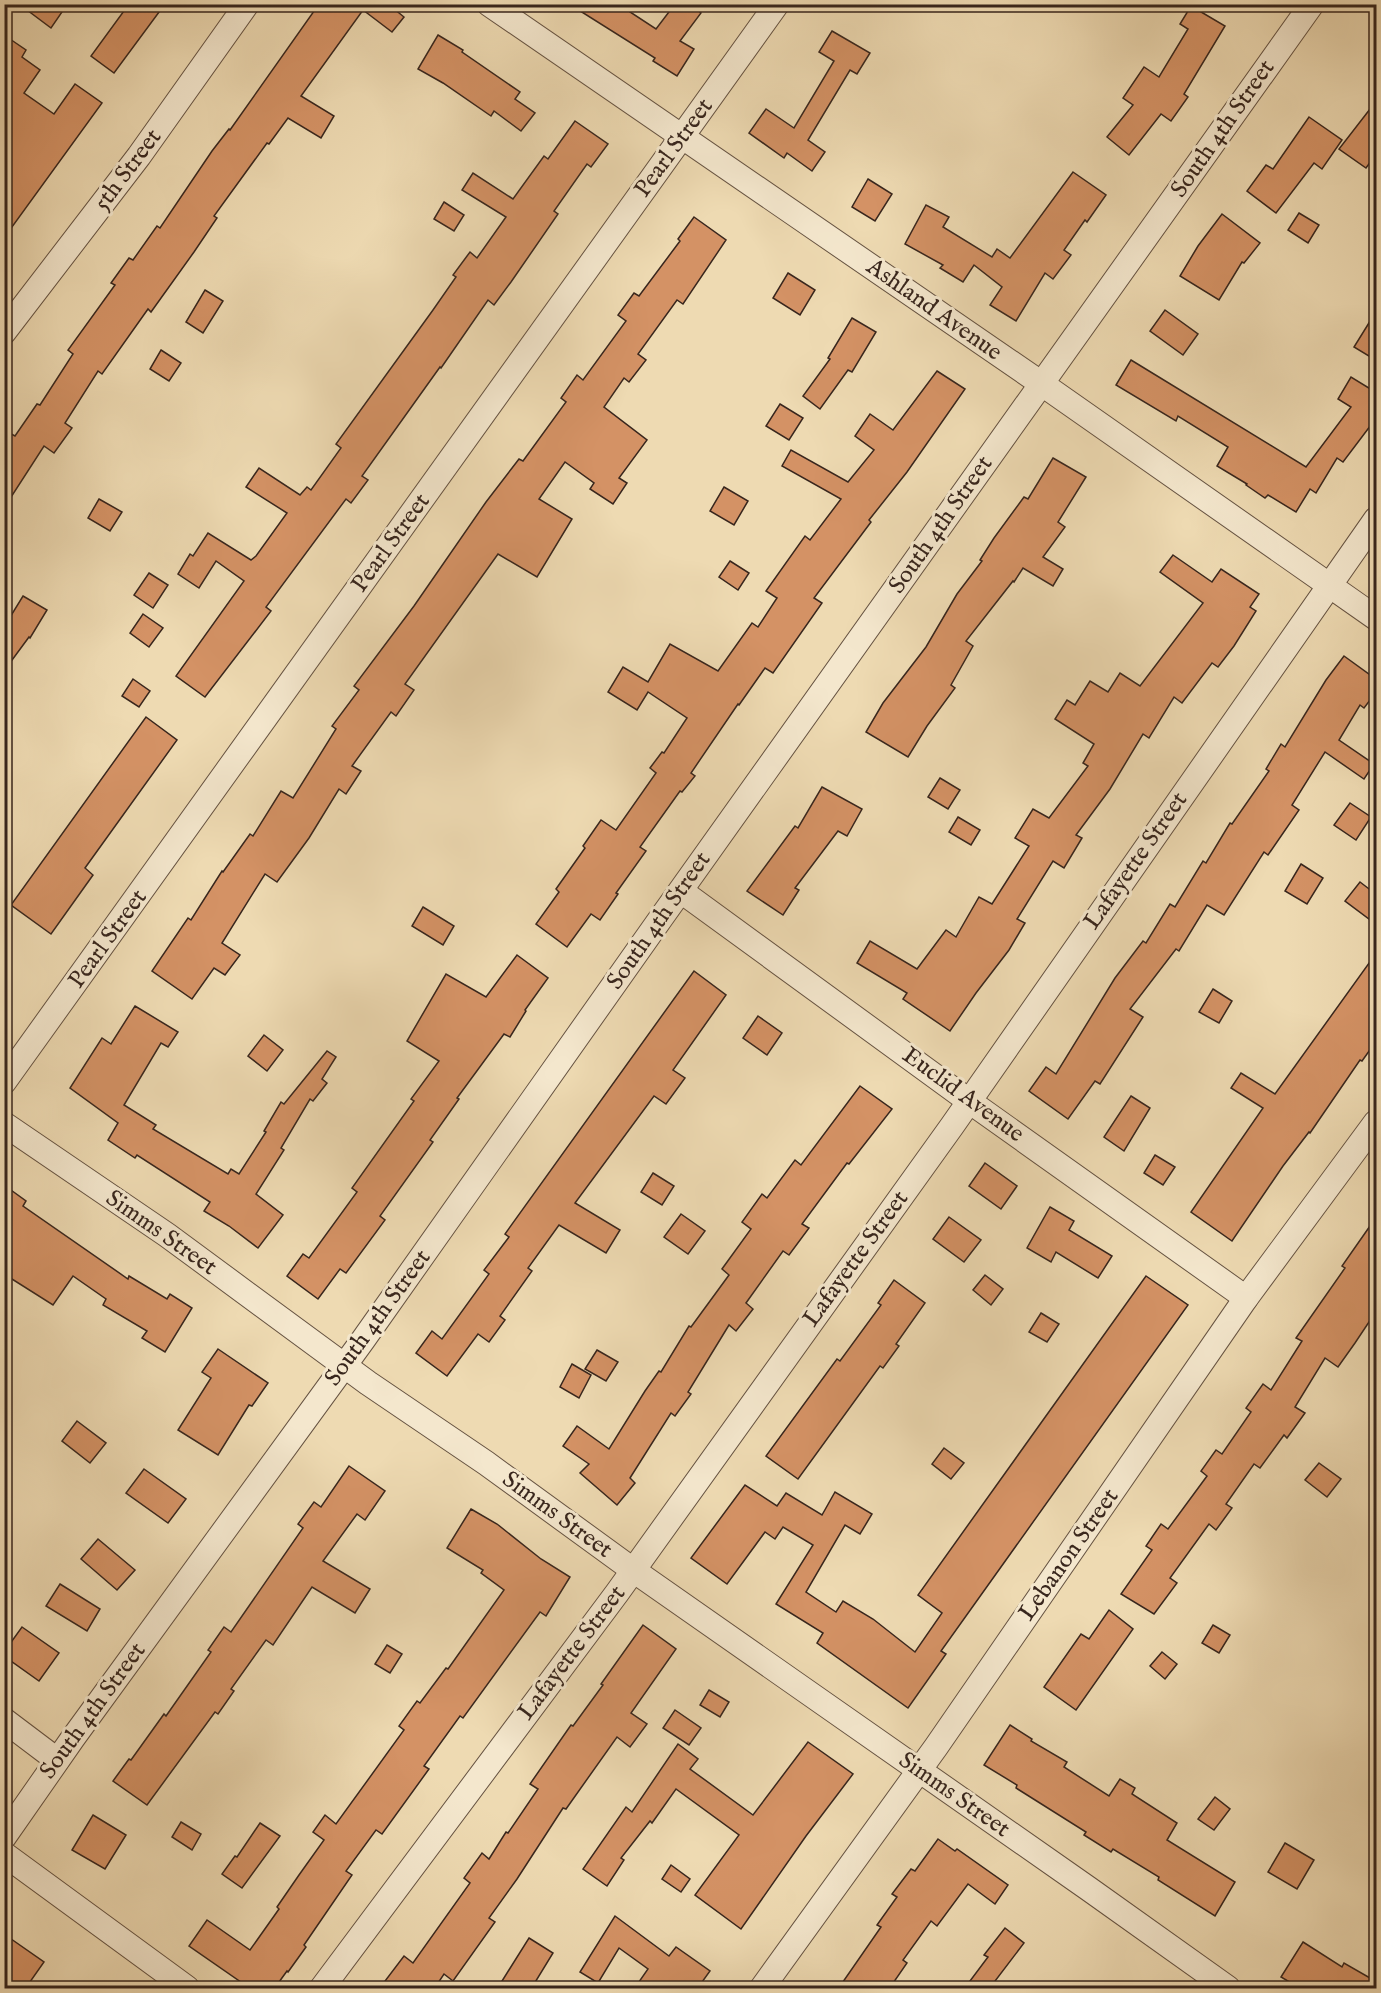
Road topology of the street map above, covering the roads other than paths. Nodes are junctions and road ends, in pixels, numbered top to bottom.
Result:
1 (247, 4) edge
2 (489, 4) edge
3 (777, 4) edge
4 (1312, 4) edge
5 (682, 136) junction
6 (4, 332) edge
7 (1042, 384) junction
8 (1377, 519) edge
9 (1329, 585) junction
10 (1377, 618) edge
11 (681, 891) junction
12 (4, 1083) edge
13 (969, 1101) junction
14 (1377, 1122) edge
15 (4, 1124) edge
16 (1246, 1298) junction
17 (345, 1366) junction
18 (633, 1570) junction
19 (4, 1720) edge
20 (57, 1760) junction
21 (919, 1770) junction
22 (4, 1837) edge
23 (4, 1854) edge
24 (187, 1989) edge
25 (322, 1989) edge
26 (762, 1989) edge
27 (1227, 1989) edge

1 - 6 street, 5th Street
2 - 5 street, Ashland Avenue
3 - 5 street, Pearl Street
4 - 7 street, South 4th Street
5 - 7 street, Ashland Avenue
5 - 12 street, Pearl Street
7 - 9 street, Ashland Avenue
7 - 11 street, South 4th Street
8 - 9 street, Lafayette Street
9 - 10 street, Ashland Avenue
9 - 13 street, Lafayette Street
11 - 13 street, Euclid Avenue
11 - 17 street, South 4th Street
13 - 16 street, Euclid Avenue
13 - 18 street, Lafayette Street
14 - 16 street, Lebanon Street
15 - 17 street, Simms Street
16 - 21 street, Lebanon Street
17 - 18 street, Simms Street
17 - 20 street, South 4th Street
18 - 21 street, Simms Street
18 - 25 street, Lafayette Street
19 - 20 street
20 - 22 street, South 4th Street
21 - 26 street, Lebanon Street
21 - 27 street, Simms Street
23 - 24 street

